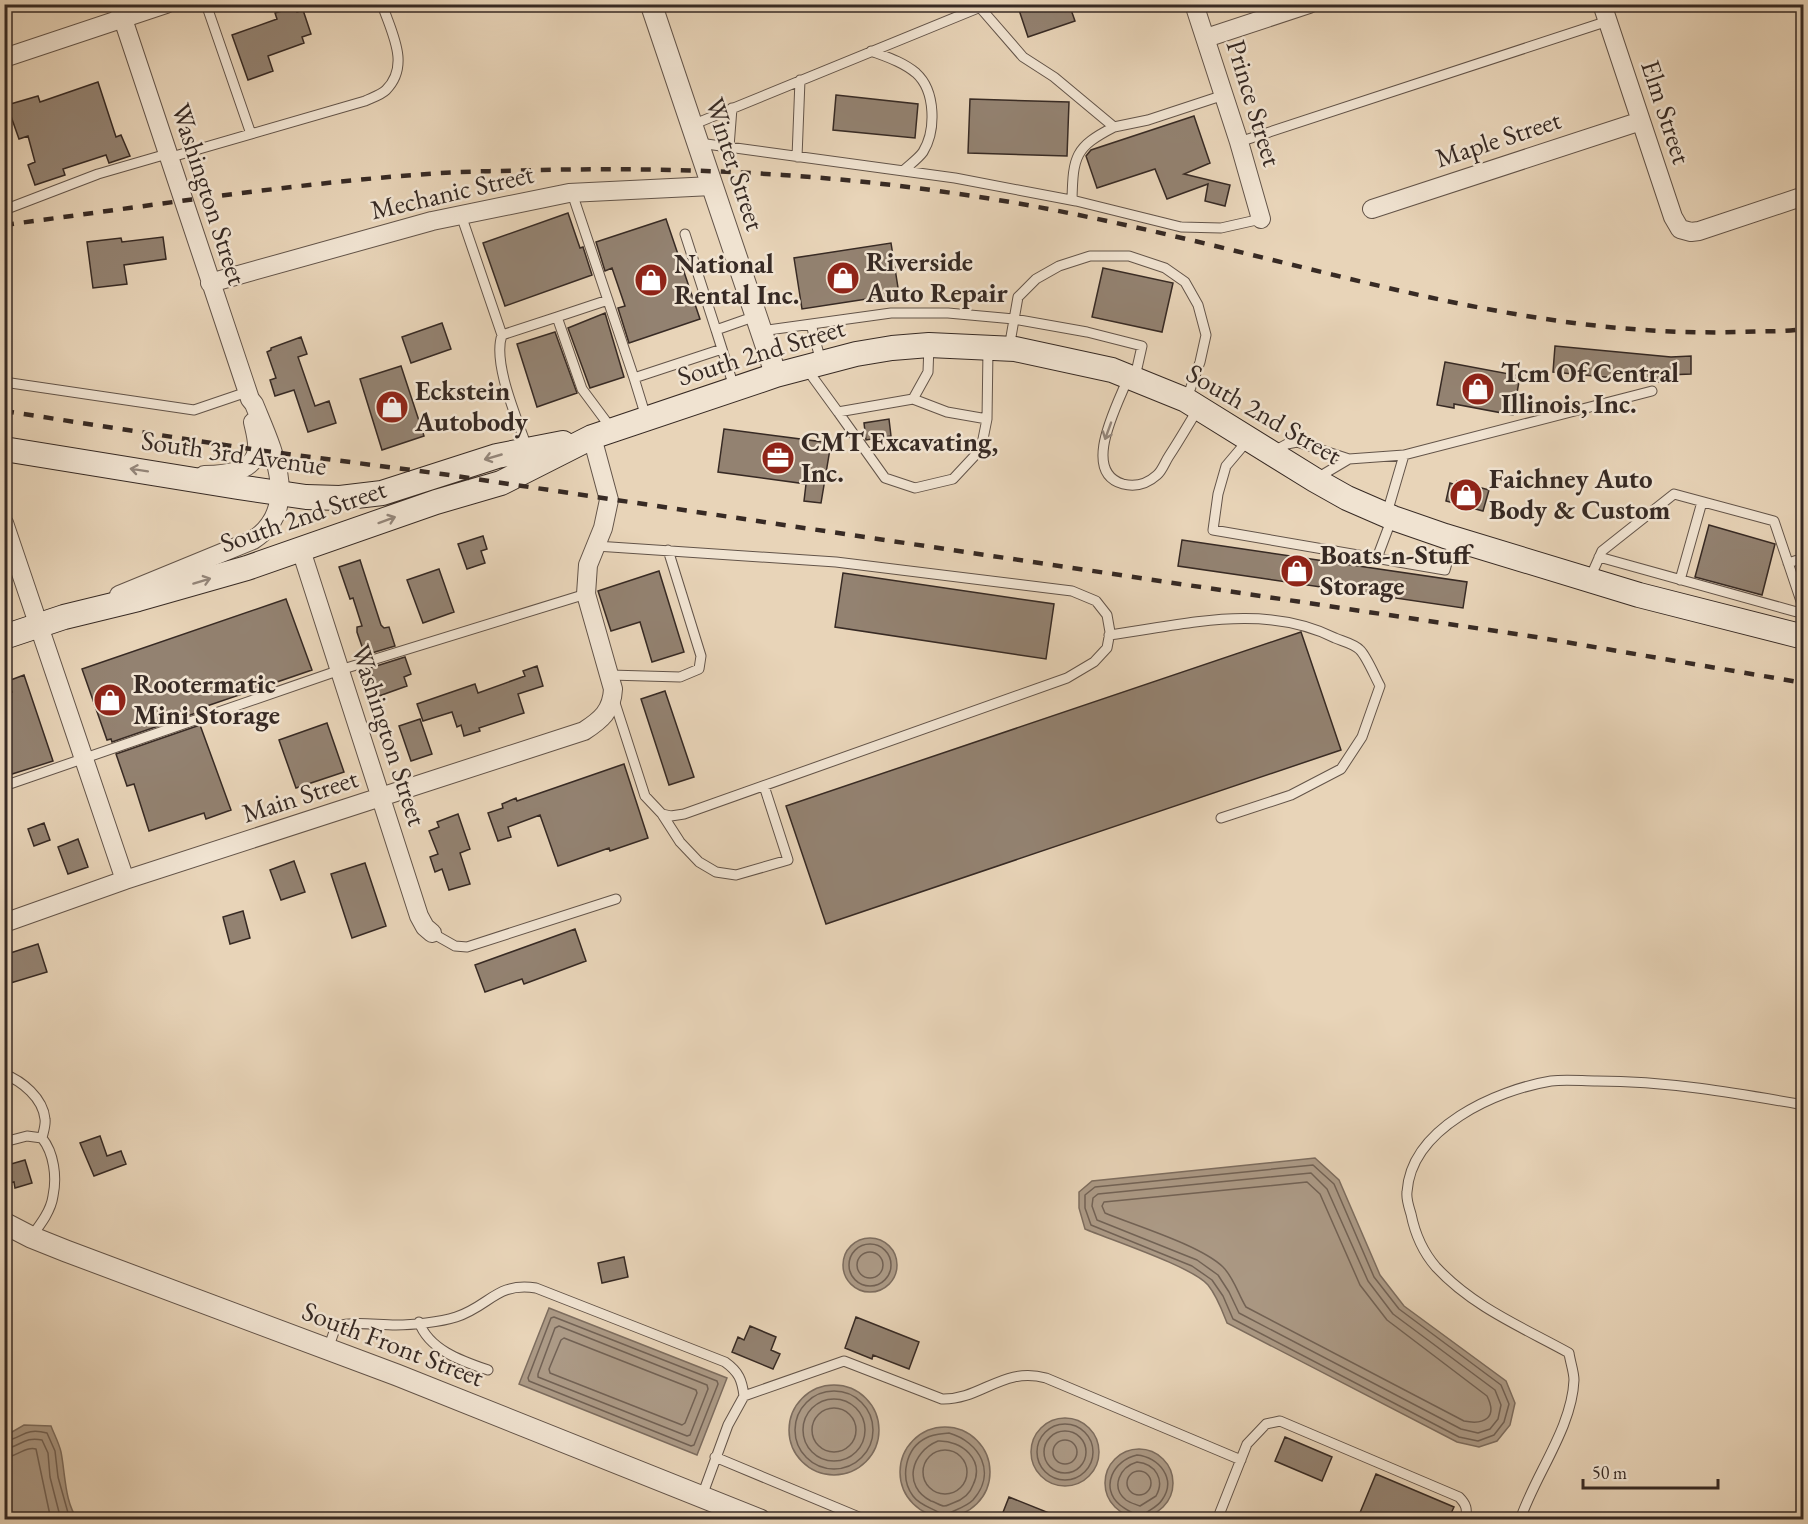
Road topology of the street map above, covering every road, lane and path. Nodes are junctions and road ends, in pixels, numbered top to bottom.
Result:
1 (166, 4) edge
2 (206, 4) edge
3 (382, 4) edge
4 (651, 4) edge
5 (1194, 4) edge
6 (1309, 4) edge
7 (982, 5) edge
8 (120, 12) edge
9 (1605, 13) edge
10 (1206, 38) junction
11 (871, 51) junction
12 (4, 58) edge
13 (800, 80) junction
14 (1224, 95) junction
15 (732, 108) junction
16 (1641, 121) junction
17 (1114, 127) junction
18 (250, 134) junction
19 (695, 134) junction
20 (1239, 142) junction
21 (729, 147) junction
22 (168, 156) junction
23 (797, 158) junction
24 (903, 171) junction
25 (712, 186) junction
26 (572, 193) junction
27 (1803, 196) edge
28 (1072, 200) junction
29 (1372, 209) dead end
30 (4, 210) edge
31 (461, 215) junction
32 (1261, 219) joint
33 (685, 234) dead end
34 (210, 282) junction
35 (608, 300) junction
36 (557, 317) junction
37 (1014, 319) junction
38 (759, 323) junction
39 (811, 324) junction
40 (716, 330) junction
41 (502, 336) junction
42 (929, 345) junction
43 (999, 348) junction
44 (722, 349) junction
45 (813, 364) junction
46 (776, 375) junction
47 (1132, 377) junction
48 (634, 378) junction
49 (4, 382) edge
50 (735, 388) junction
51 (1652, 391) dead end
52 (249, 396) junction
53 (912, 399) junction
54 (1192, 404) junction
55 (838, 411) junction
56 (647, 418) junction
57 (987, 419) junction
58 (602, 433) junction
59 (1250, 438) junction
60 (4, 449) edge
61 (1272, 453) junction
62 (1404, 455) junction
63 (531, 458) junction
64 (1349, 459) junction
65 (173, 476) junction
66 (1315, 480) junction
67 (280, 493) junction
68 (1702, 502) junction
69 (1390, 517) junction
70 (4, 523) edge
71 (1455, 539) junction
72 (596, 546) junction
73 (301, 549) junction
74 (668, 550) junction
75 (1599, 557) junction
76 (1377, 558) junction
77 (1803, 558) edge
78 (1788, 563) junction
79 (1589, 580) junction
80 (1680, 580) junction
81 (586, 594) junction
82 (1733, 607) junction
83 (64, 617) junction
84 (1803, 623) edge
85 (40, 624) junction
86 (1109, 635) junction
87 (4, 637) edge
88 (340, 670) junction
89 (610, 675) junction
90 (610, 705) junction
91 (84, 758) junction
92 (4, 786) edge
93 (764, 786) junction
94 (381, 798) junction
95 (662, 814) junction
96 (1221, 818) dead end
97 (125, 880) junction
98 (616, 899) dead end
99 (4, 923) edge
100 (432, 933) joint
101 (4, 1074) edge
102 (1803, 1105) edge
103 (42, 1138) junction
104 (4, 1142) edge
105 (4, 1223) edge
106 (32, 1237) junction
107 (419, 1322) junction
108 (328, 1349) junction
109 (488, 1370) dead end
110 (744, 1396) junction
111 (715, 1457) junction
112 (1241, 1460) junction
113 (702, 1496) junction
114 (760, 1520) edge
115 (866, 1520) edge
116 (1217, 1520) edge
117 (1465, 1520) edge
118 (1520, 1520) edge

1 - 8 street
2 - 18 lane
3 - 18 lane
4 - 19 street, Winter Street
5 - 10 street, Prince Street
6 - 10 street
7 - 11 lane
7 - 17 lane
8 - 12 street
8 - 22 street, Washington Street
9 - 16 street, Elm Street
9 - 20 lane
10 - 14 street, Prince Street
11 - 13 lane
11 - 24 lane
13 - 15 lane
13 - 23 lane
14 - 17 lane
14 - 20 street, Prince Street
15 - 19 lane
15 - 21 lane
16 - 27 street, Elm Street
16 - 29 street, Maple Street
17 - 28 lane
18 - 22 lane
19 - 21 lane
19 - 25 street, Winter Street
20 - 32 street, Prince Street
21 - 23 lane
22 - 30 lane
22 - 34 street, Washington Street
23 - 24 lane
24 - 28 lane
25 - 26 street, Mechanic Street
25 - 38 street, Winter Street
26 - 31 street, Mechanic Street
26 - 35 lane
28 - 32 lane
31 - 34 street, Mechanic Street
31 - 41 lane
33 - 40 lane
34 - 52 street, Washington Street
35 - 36 lane
35 - 48 lane
36 - 41 lane
36 - 58 lane
37 - 39 lane
37 - 43 lane
37 - 47 lane
37 - 54 lane
38 - 39 lane
38 - 40 lane
38 - 46 street, Winter Street
39 - 45 lane
40 - 44 lane
41 - 63 lane
42 - 43 main road, South 2nd Street
42 - 45 main road, South 2nd Street
42 - 53 lane
43 - 47 main road, South 2nd Street
43 - 57 lane
44 - 48 lane
44 - 50 lane
45 - 46 main road, South 2nd Street
45 - 55 lane
46 - 50 main road, South 2nd Street
47 - 54 main road, South 2nd Street
47 -> 54 lane
48 - 56 lane
49 - 52 lane
50 - 56 main road, South 2nd Street
51 - 62 lane
52 - 65 street, Washington Street
52 - 67 street, Washington Street
53 - 55 lane
53 - 57 lane
54 - 59 main road, South 2nd Street
55 - 57 lane
56 - 58 main road, South 2nd Street
58 - 63 main road, South 3rd Avenue
58 - 72 street
59 - 61 main road, South 2nd Street
59 - 76 lane
65 -> 60 main road, South 3rd Avenue
61 - 64 lane
61 - 66 main road, South 2nd Street
62 - 64 lane
62 - 69 lane
63 -> 67 main road, South 3rd Avenue
73 -> 63 main road, South 2nd Street
64 - 66 lane
65 - 67 main road, South 3rd Avenue
66 - 69 main road, South 2nd Street
67 - 83 street, Washington Street
68 - 75 lane
68 - 78 lane
68 - 80 lane
69 - 71 main road, South 2nd Street
69 - 76 lane
70 - 85 street
71 - 76 lane
71 - 79 main road, South 2nd Street
72 - 74 lane
72 - 81 street
83 -> 73 main road, South 2nd Street
73 - 88 street, Washington Street
74 - 86 lane
74 - 89 lane
75 - 79 lane
75 - 80 lane
77 - 78 lane
78 - 84 lane
79 - 82 main road, South 2nd Street
80 - 82 lane
81 - 88 lane
81 - 89 street
82 - 84 main road, South 2nd Street
83 - 85 main road, South 2nd Street
85 - 87 main road, South 2nd Street
85 - 91 street
86 - 93 lane
86 - 96 lane
88 - 91 lane
88 - 94 street, Washington Street
89 - 90 street
90 - 94 street, Main Street
90 - 95 lane
91 - 92 lane
91 - 97 street
93 - 95 lane
93 - 95 lane
94 - 97 street, Main Street
94 - 100 street, Washington Street
97 - 99 street, Main Street
98 - 100 lane
101 - 103 lane
102 - 118 lane
103 - 104 lane
103 - 106 lane
105 - 106 street, South Front Street
106 - 108 street, South Front Street
107 - 108 lane
107 - 109 lane
107 - 110 lane
108 - 113 street, South Front Street
110 - 111 lane
110 - 112 lane
111 - 113 lane
111 - 115 lane
112 - 116 lane
112 - 117 lane
113 - 114 street, South Front Street

